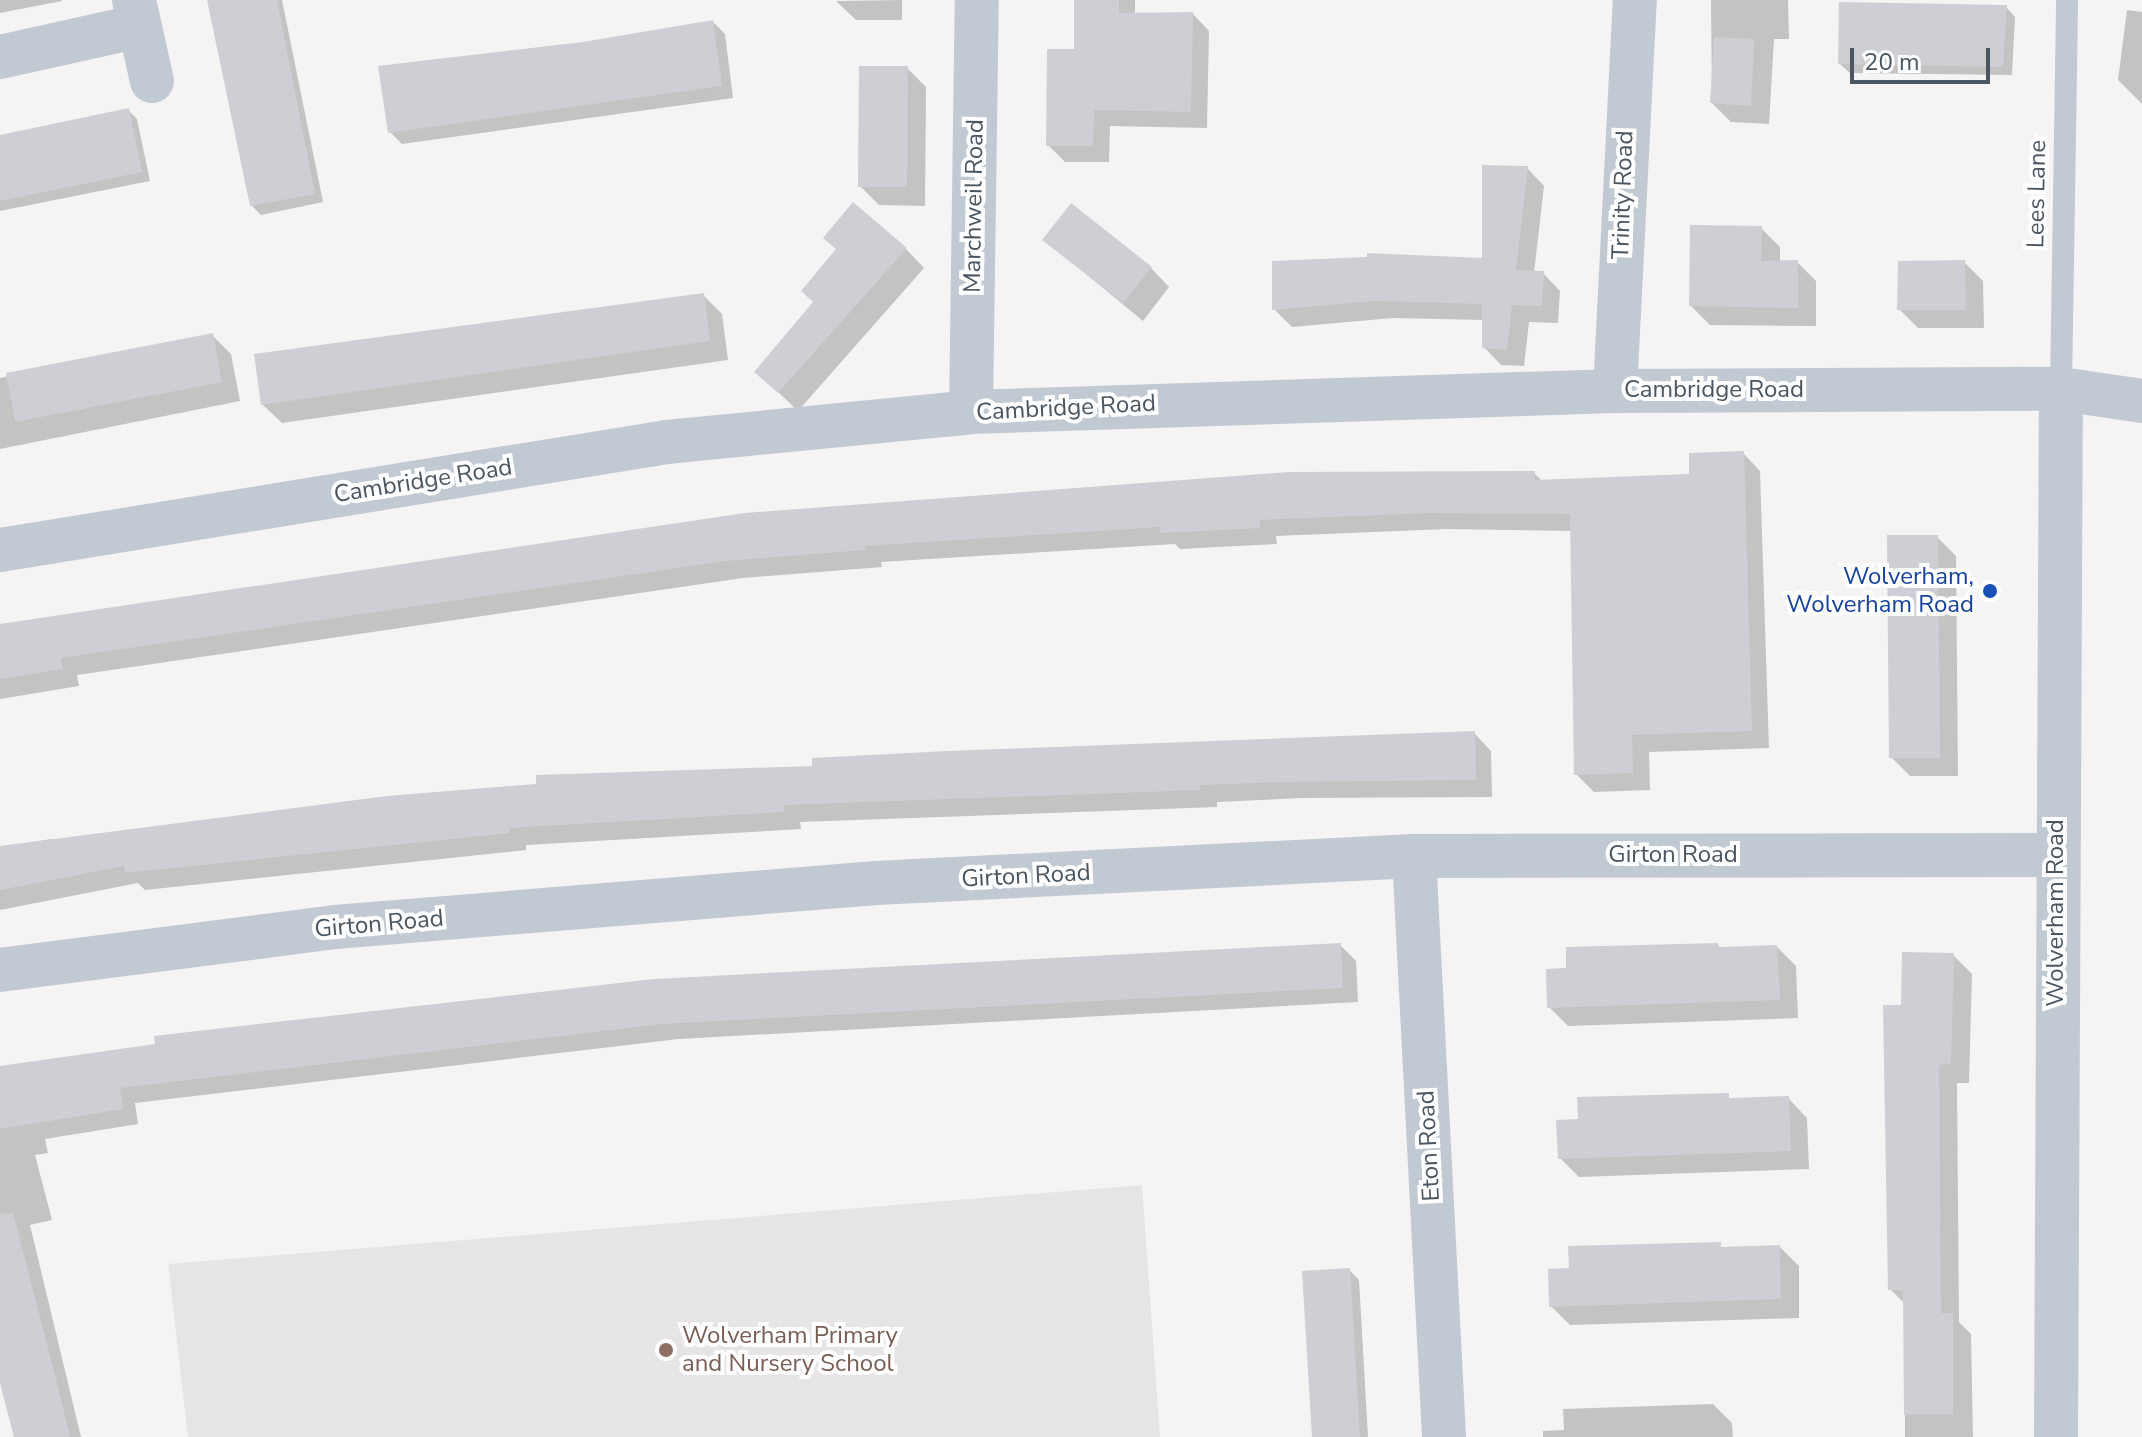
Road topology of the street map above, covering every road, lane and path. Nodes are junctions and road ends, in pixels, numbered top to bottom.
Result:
1 (977, 0) edge
2 (1635, 0) edge
3 (2067, 0) edge
4 (137, 13) edge
5 (0, 57) edge
6 (152, 81) dead end
7 (2061, 389) junction
8 (1615, 391) junction
9 (2142, 401) edge
10 (971, 412) junction
11 (0, 550) edge
12 (2055, 855) junction
13 (1414, 856) junction
14 (0, 970) edge
15 (1444, 1437) edge
16 (2056, 1437) edge

1 - 10 street, Marchweil Road
2 - 8 street, Trinity Road
3 - 7 lane, Lees Lane
4 - 5 street
4 - 6 street
7 - 8 street, Cambridge Road
7 - 9 street, Cambridge Road
7 - 12 street, Wolverham Road
8 - 10 street, Cambridge Road
10 - 11 street, Cambridge Road
12 - 13 street, Girton Road
12 - 16 street, Wolverham Road
13 - 14 street, Girton Road
13 - 15 street, Eton Road

